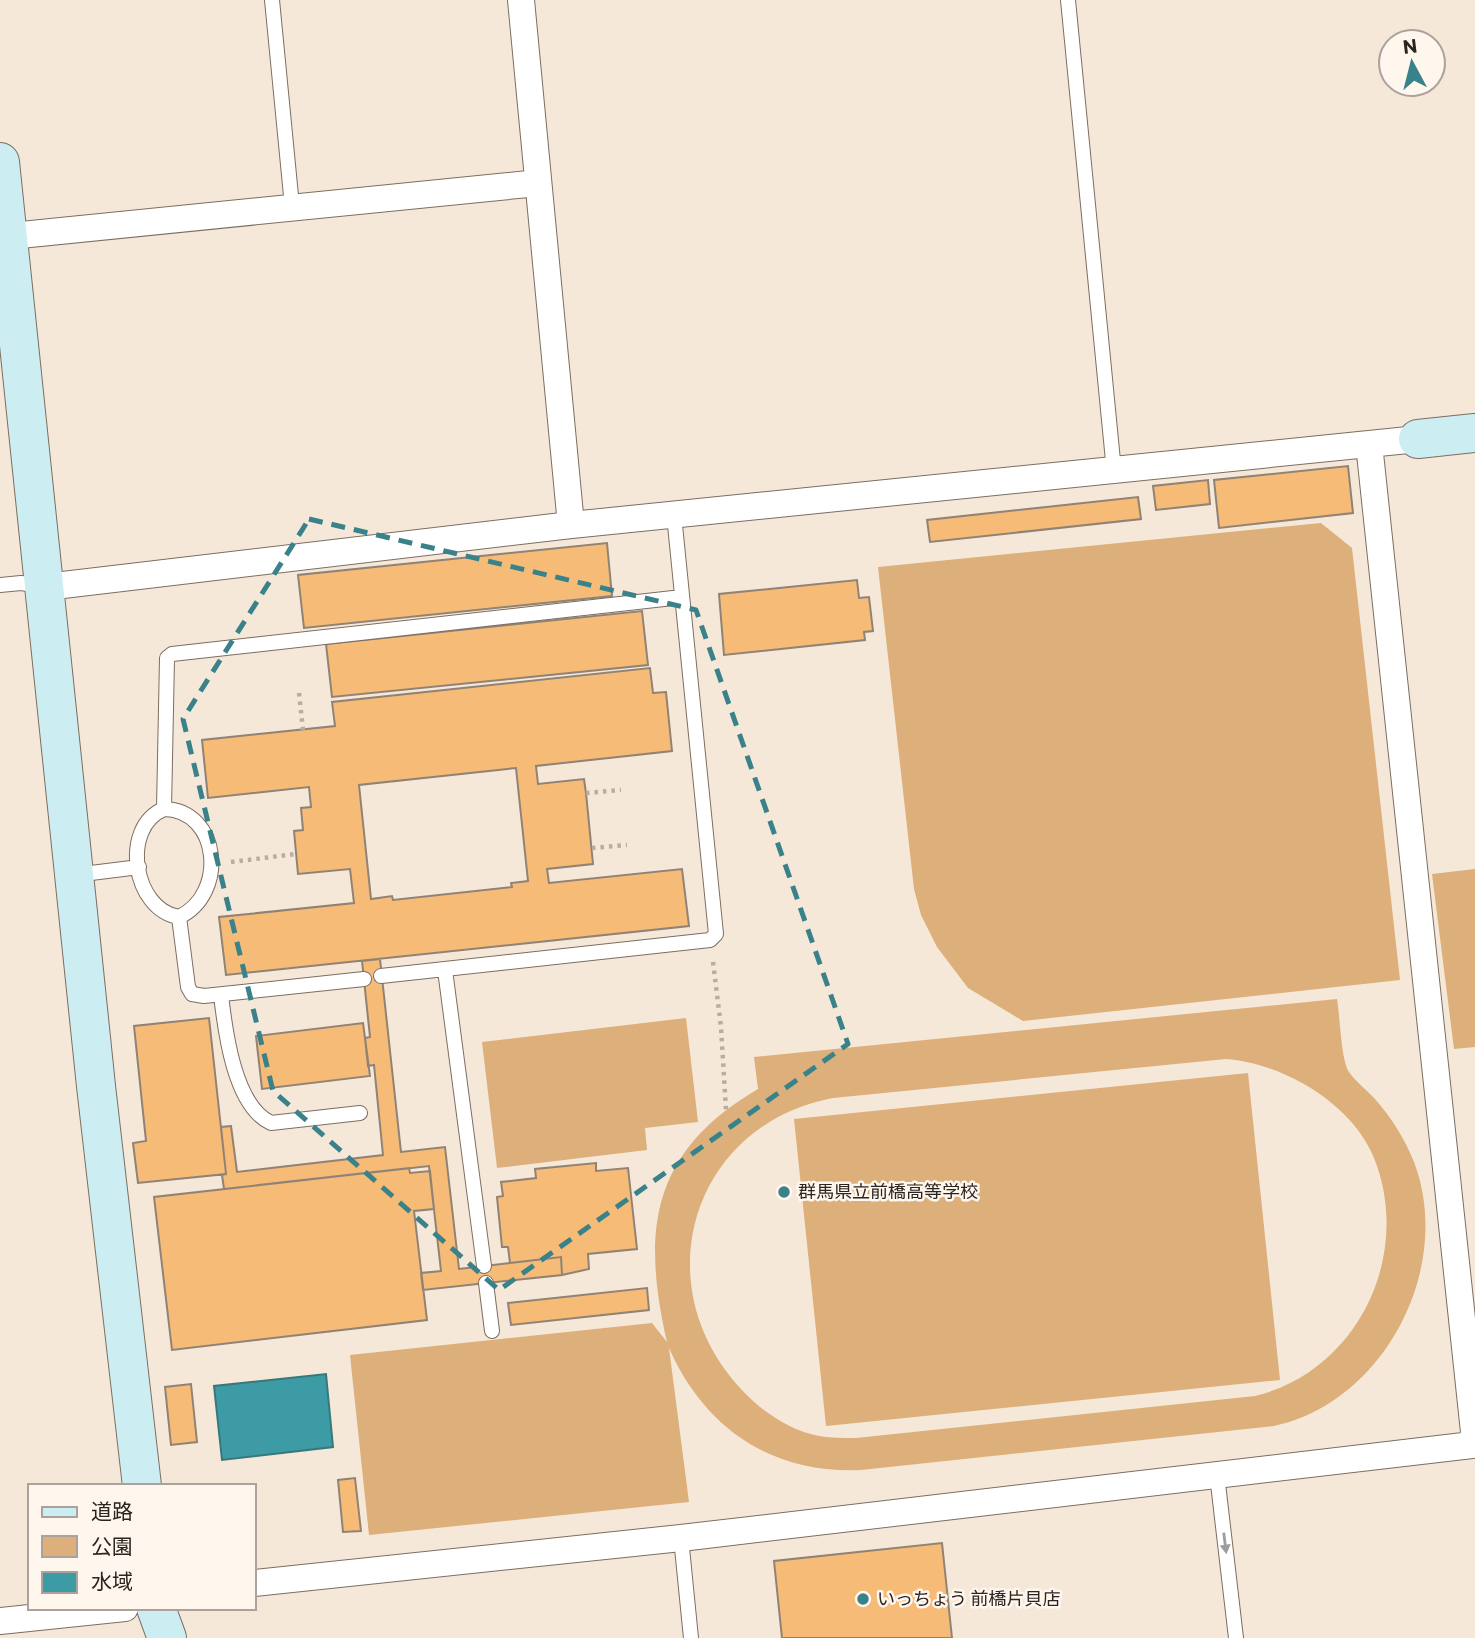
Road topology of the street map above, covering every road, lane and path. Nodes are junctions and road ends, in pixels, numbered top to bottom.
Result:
1 (272, 0) edge
2 (521, 0) edge
3 (1068, 0) edge
4 (0, 162) edge
5 (538, 183) junction
6 (292, 206) junction
7 (4, 237) edge
8 (1475, 433) edge
9 (1418, 439) joint
10 (1369, 444) junction
11 (1114, 471) junction
12 (674, 514) junction
13 (571, 525) junction
14 (0, 585) edge
15 (46, 587) junction
16 (682, 597) junction
17 (299, 693) dead end
18 (303, 730) dead end
19 (621, 790) dead end
20 (586, 793) dead end
21 (164, 809) junction
22 (627, 845) dead end
23 (592, 848) dead end
24 (296, 854) dead end
25 (256, 859) dead end
26 (139, 867) junction
27 (74, 875) junction
28 (179, 917) junction
29 (710, 940) junction
30 (445, 970) junction
31 (381, 976) dead end
32 (364, 979) dead end
33 (221, 995) junction
34 (726, 1110) dead end
35 (360, 1113) dead end
36 (484, 1266) dead end
37 (486, 1283) dead end
38 (492, 1331) dead end
39 (1474, 1446) edge
40 (1217, 1475) junction
41 (142, 1484) edge
42 (681, 1538) junction
43 (256, 1583) edge
44 (106, 1610) edge
45 (157, 1610) edge
46 (0, 1621) edge
47 (167, 1638) edge
48 (691, 1638) edge
49 (1236, 1638) edge

1 - 6 lane
2 - 5 street
3 - 11 lane
4 - 7 street
5 - 6 street
5 - 13 street
6 - 7 street
7 - 15 street
8 - 9 street
9 - 10 street
10 - 11 street
10 - 39 street
11 - 12 street
12 - 13 street
12 - 16 lane
13 - 15 street
14 - 15 lane
15 - 27 street
16 - 21 lane
16 - 29 lane
17 - 18 path
19 - 20 path
21 - 26 lane
21 - 28 lane
22 - 23 path
24 - 25 path
26 - 27 lane
26 - 28 lane
27 - 41 street
28 - 33 lane
29 - 30 lane
29 - 34 path
30 - 31 lane
30 - 36 lane
32 - 33 lane
33 - 35 lane
37 - 38 lane
39 - 40 street
40 - 42 street
40 -> 49 lane
42 - 43 street
42 - 48 lane
44 - 46 street
45 - 47 street

